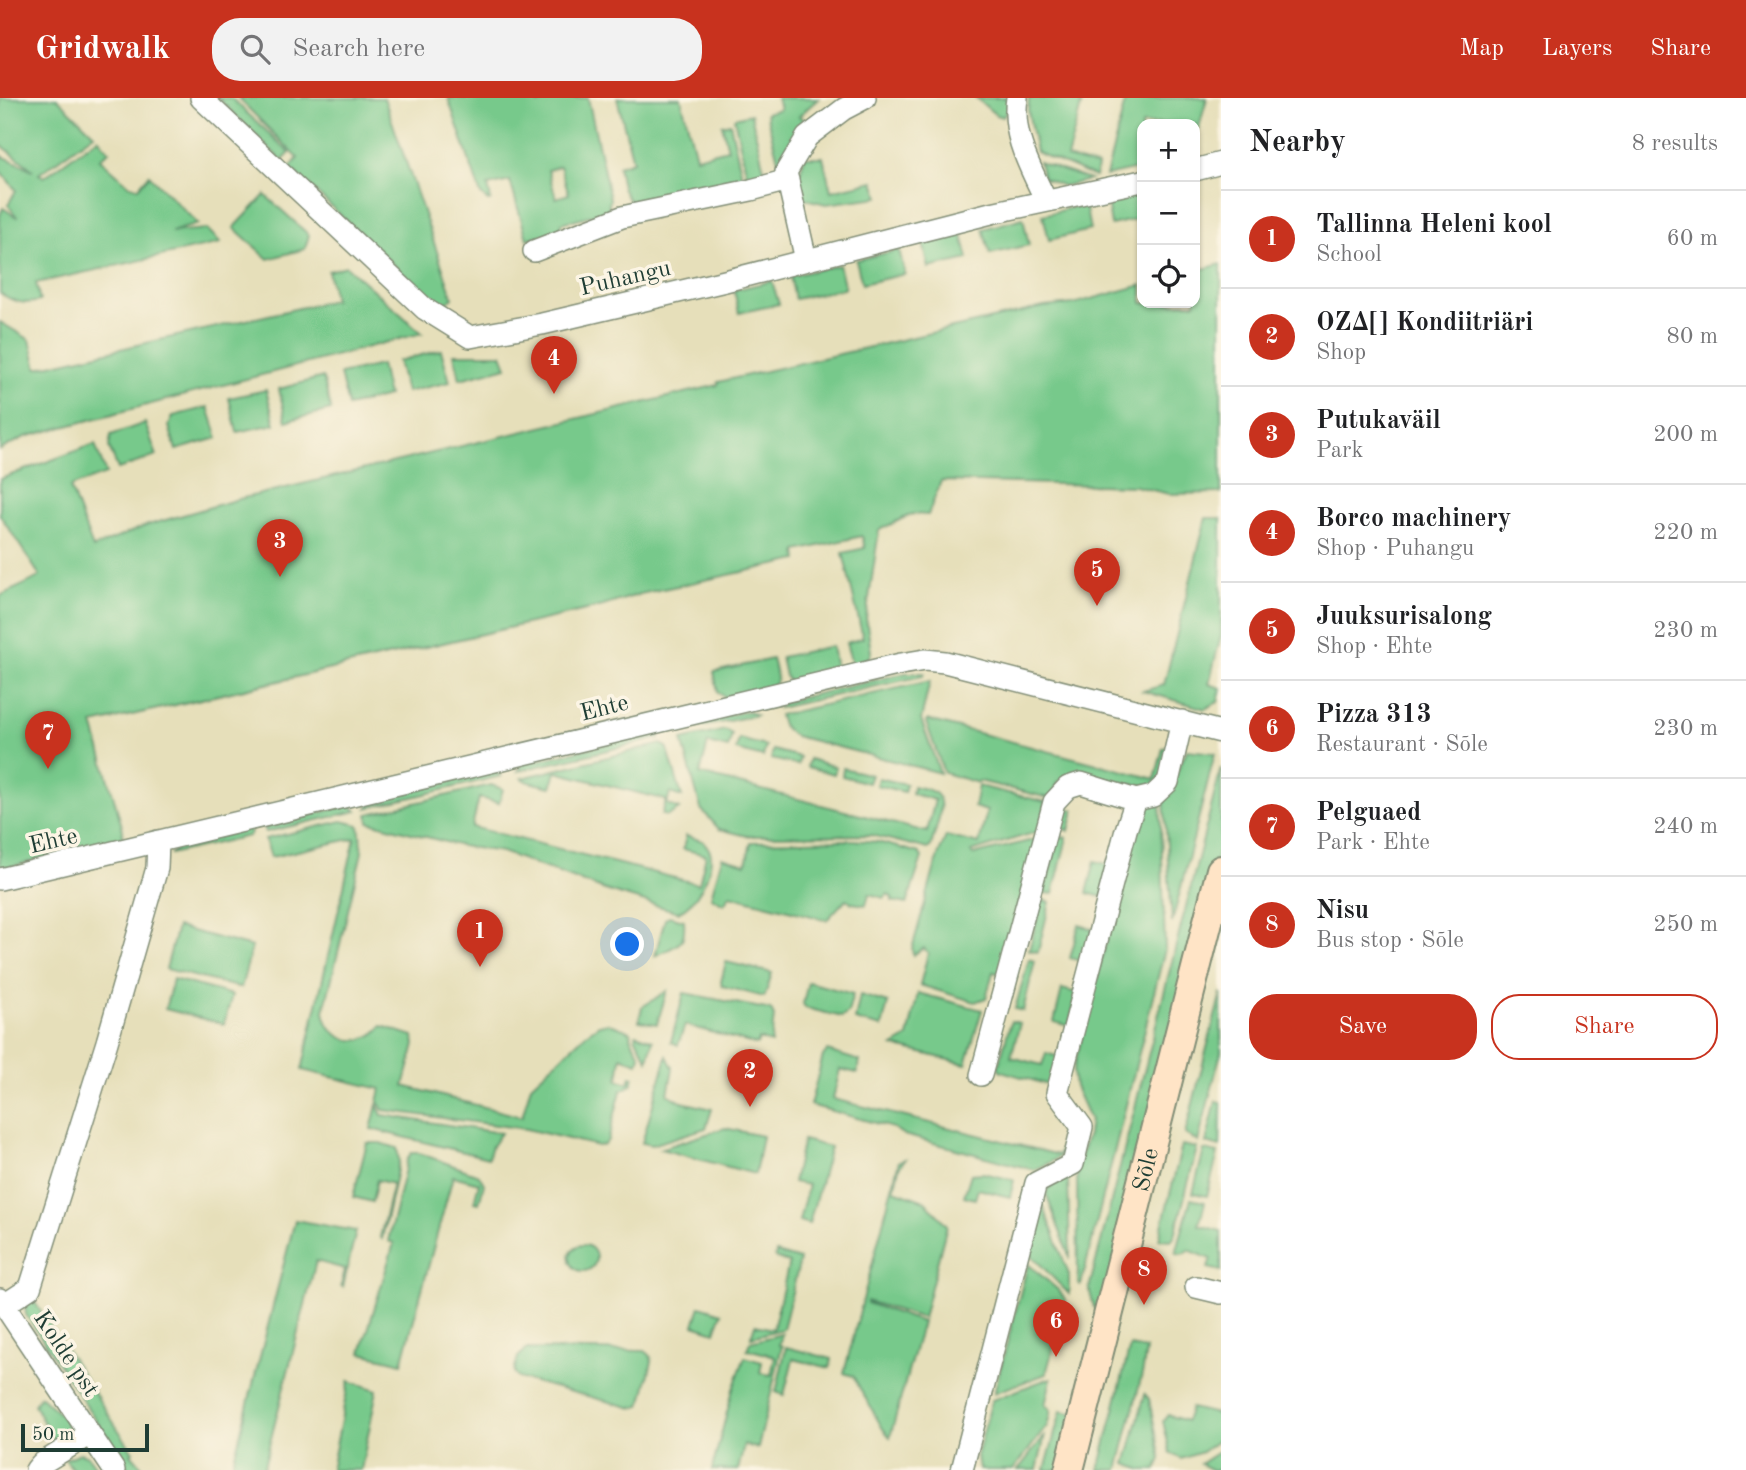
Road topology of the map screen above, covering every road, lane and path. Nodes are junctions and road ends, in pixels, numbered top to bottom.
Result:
1 (201, 98) edge
2 (865, 98) edge
3 (1017, 98) edge
4 (1221, 163) edge
5 (1200, 169) edge
6 (788, 180) junction
7 (1137, 182) edge
8 (1046, 201) junction
9 (534, 251) dead end
10 (806, 260) junction
11 (1182, 721) junction
12 (1221, 732) edge
13 (1136, 800) junction
14 (158, 841) junction
15 (1221, 870) edge
16 (0, 879) edge
17 (1221, 930) edge
18 (981, 1075) dead end
19 (1196, 1287) dead end
20 (1221, 1293) edge
21 (2, 1302) edge
22 (90, 1434) junction
23 (36, 1470) edge
24 (114, 1470) edge
25 (962, 1470) edge
26 (1069, 1470) edge
27 (1089, 1470) edge

1 - 10 street, Puhangu
2 - 6 street
3 - 8 street
4 - 5 street
6 - 9 street
6 - 10 street
7 - 8 street, Puhangu
8 - 10 street, Puhangu
11 - 12 street, Ehte
11 - 13 street
11 - 14 street, Ehte
13 - 18 street
13 - 25 street
14 - 16 street, Ehte
14 - 21 street
15 - 26 main road, Sõle
17 - 27 main road, Sõle
19 - 20 street
21 - 22 street, Kolde pst
22 - 23 street
22 - 24 street, Kolde pst

